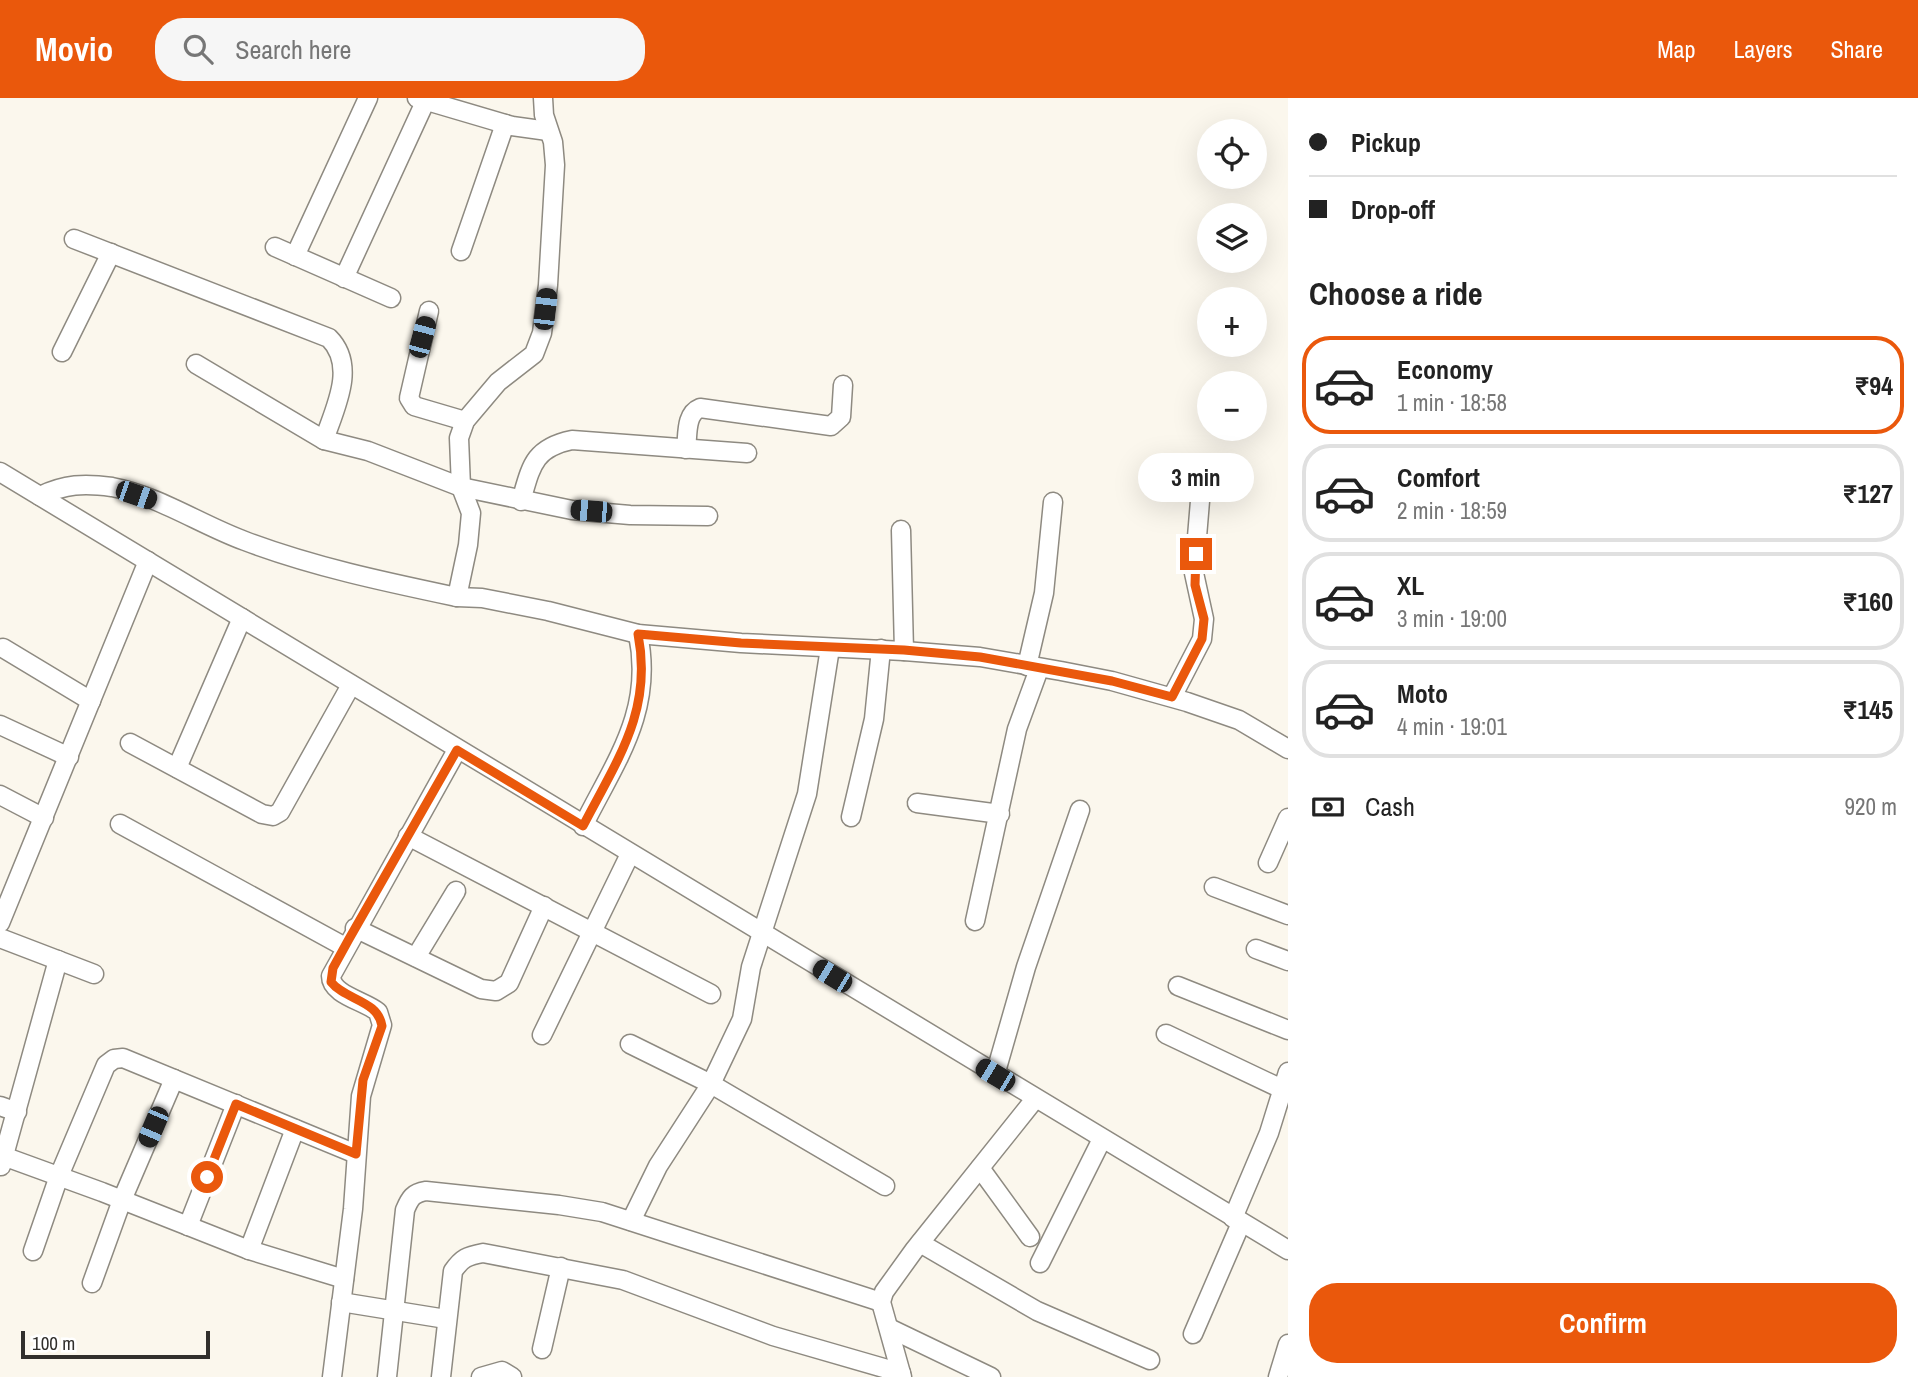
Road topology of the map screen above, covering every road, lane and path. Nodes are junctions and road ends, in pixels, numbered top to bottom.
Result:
1 (368, 98) edge
2 (543, 98) edge
3 (421, 100) edge
4 (505, 124) junction
5 (548, 131) junction
6 (74, 239) dead end
7 (275, 247) dead end
8 (461, 251) dead end
9 (111, 253) junction
10 (295, 256) junction
11 (344, 278) junction
12 (391, 298) dead end
13 (429, 311) dead end
14 (62, 352) dead end
15 (196, 363) dead end
16 (843, 385) dead end
17 (465, 421) junction
18 (324, 440) junction
19 (686, 449) junction
20 (747, 453) dead end
21 (0, 472) edge
22 (461, 487) junction
23 (1201, 489) dead end
24 (40, 496) junction
25 (521, 500) junction
26 (1053, 502) dead end
27 (708, 516) dead end
28 (901, 530) dead end
29 (148, 561) junction
30 (457, 597) junction
31 (242, 618) junction
32 (638, 634) junction
33 (4, 648) dead end
34 (830, 648) junction
35 (881, 649) junction
36 (904, 650) junction
37 (1033, 667) junction
38 (351, 685) junction
39 (1172, 697) junction
40 (92, 701) junction
41 (0, 725) edge
42 (130, 743) dead end
43 (1288, 749) edge
44 (457, 750) junction
45 (69, 757) junction
46 (177, 768) junction
47 (0, 795) edge
48 (917, 803) dead end
49 (1080, 810) dead end
50 (1000, 814) junction
51 (851, 817) dead end
52 (44, 818) junction
53 (1288, 818) edge
54 (120, 824) dead end
55 (583, 826) junction
56 (408, 836) junction
57 (630, 854) junction
58 (1268, 863) dead end
59 (1214, 887) dead end
60 (456, 891) dead end
61 (544, 906) junction
62 (1288, 915) edge
63 (1, 916) edge
64 (975, 922) dead end
65 (355, 928) junction
66 (593, 931) junction
67 (761, 933) junction
68 (0, 938) edge
69 (345, 947) junction
70 (1256, 949) dead end
71 (416, 957) junction
72 (58, 960) junction
73 (1288, 961) edge
74 (94, 974) dead end
75 (1178, 986) dead end
76 (711, 994) dead end
77 (1288, 1030) edge
78 (1166, 1034) dead end
79 (542, 1035) dead end
80 (629, 1044) dead end
81 (995, 1075) junction
82 (174, 1079) junction
83 (1285, 1081) edge
84 (711, 1084) junction
85 (1035, 1099) junction
86 (236, 1104) junction
87 (8, 1109) edge
88 (295, 1129) junction
89 (1102, 1139) junction
90 (356, 1154) junction
91 (2, 1162) edge
92 (980, 1168) junction
93 (59, 1176) junction
94 (885, 1186) dead end
95 (122, 1200) junction
96 (1237, 1220) junction
97 (631, 1221) junction
98 (188, 1226) junction
99 (1030, 1237) dead end
100 (920, 1243) junction
101 (249, 1250) junction
102 (33, 1251) dead end
103 (1288, 1251) edge
104 (1040, 1263) dead end
105 (561, 1267) junction
106 (344, 1279) junction
107 (92, 1283) dead end
108 (881, 1302) junction
109 (341, 1303) junction
110 (394, 1312) junction
111 (446, 1319) junction
112 (889, 1328) junction
113 (1193, 1334) dead end
114 (1288, 1344) edge
115 (542, 1349) dead end
116 (1150, 1360) dead end
117 (901, 1375) edge
118 (332, 1377) edge
119 (387, 1377) edge
120 (441, 1377) edge
121 (481, 1377) edge
122 (512, 1377) edge
123 (990, 1377) edge
124 (1278, 1377) edge

1 - 10 street
2 - 5 street
3 - 4 street
3 - 11 street
4 - 5 street
4 - 8 street
5 - 17 street
6 - 9 street
7 - 10 street
9 - 14 street
9 - 18 street
10 - 11 street
11 - 12 street
13 - 17 street
15 - 18 street
16 - 19 street
17 - 22 street
18 - 22 street
19 - 20 street
19 - 25 street
21 - 24 street
22 - 25 street
22 - 30 street
23 - 39 street
24 - 29 street
24 - 30 street
25 - 27 street
26 - 37 street
28 - 36 street
29 - 31 street
29 - 40 street
30 - 32 street
31 - 38 street
31 - 46 street
32 - 34 street
32 - 55 street
33 - 40 street
34 - 35 street
34 - 67 street
35 - 36 street
35 - 51 street
36 - 37 street
37 - 39 street
37 - 50 street
38 - 44 street
38 - 46 street
39 - 43 street
40 - 45 street
41 - 45 street
42 - 46 street
44 - 55 street
44 - 56 street
45 - 52 street
47 - 52 street
48 - 50 street
49 - 81 street
50 - 64 street
52 - 63 street
53 - 58 street
54 - 69 street
55 - 57 street
56 - 61 street
56 - 65 street
57 - 66 street
57 - 67 street
59 - 62 street
60 - 71 street
61 - 66 street
61 - 71 street
65 - 69 street
65 - 71 street
66 - 76 street
66 - 79 street
67 - 81 street
67 - 84 street
68 - 72 street
69 - 90 street
70 - 73 street
72 - 74 street
72 - 87 street
75 - 77 street
78 - 83 street
80 - 84 street
81 - 85 street
82 - 86 street
82 - 93 street
82 - 95 street
83 - 96 street
84 - 94 street
84 - 97 street
85 - 89 street
85 - 92 street
86 - 88 street
86 - 98 street
87 - 91 street
88 - 90 street
88 - 101 street
89 - 96 street
89 - 104 street
90 - 106 street
91 - 93 street
92 - 99 street
92 - 100 street
93 - 95 street
93 - 102 street
95 - 98 street
95 - 107 street
96 - 103 street
96 - 113 street
97 - 108 street
97 - 110 street
98 - 101 street
100 - 108 street
100 - 116 street
101 - 106 street
105 - 111 street
105 - 115 street
105 - 117 street
106 - 109 street
108 - 112 street
109 - 110 street
109 - 118 street
110 - 111 street
110 - 119 street
111 - 120 street
112 - 117 street
112 - 123 street
114 - 124 street
121 - 122 street

